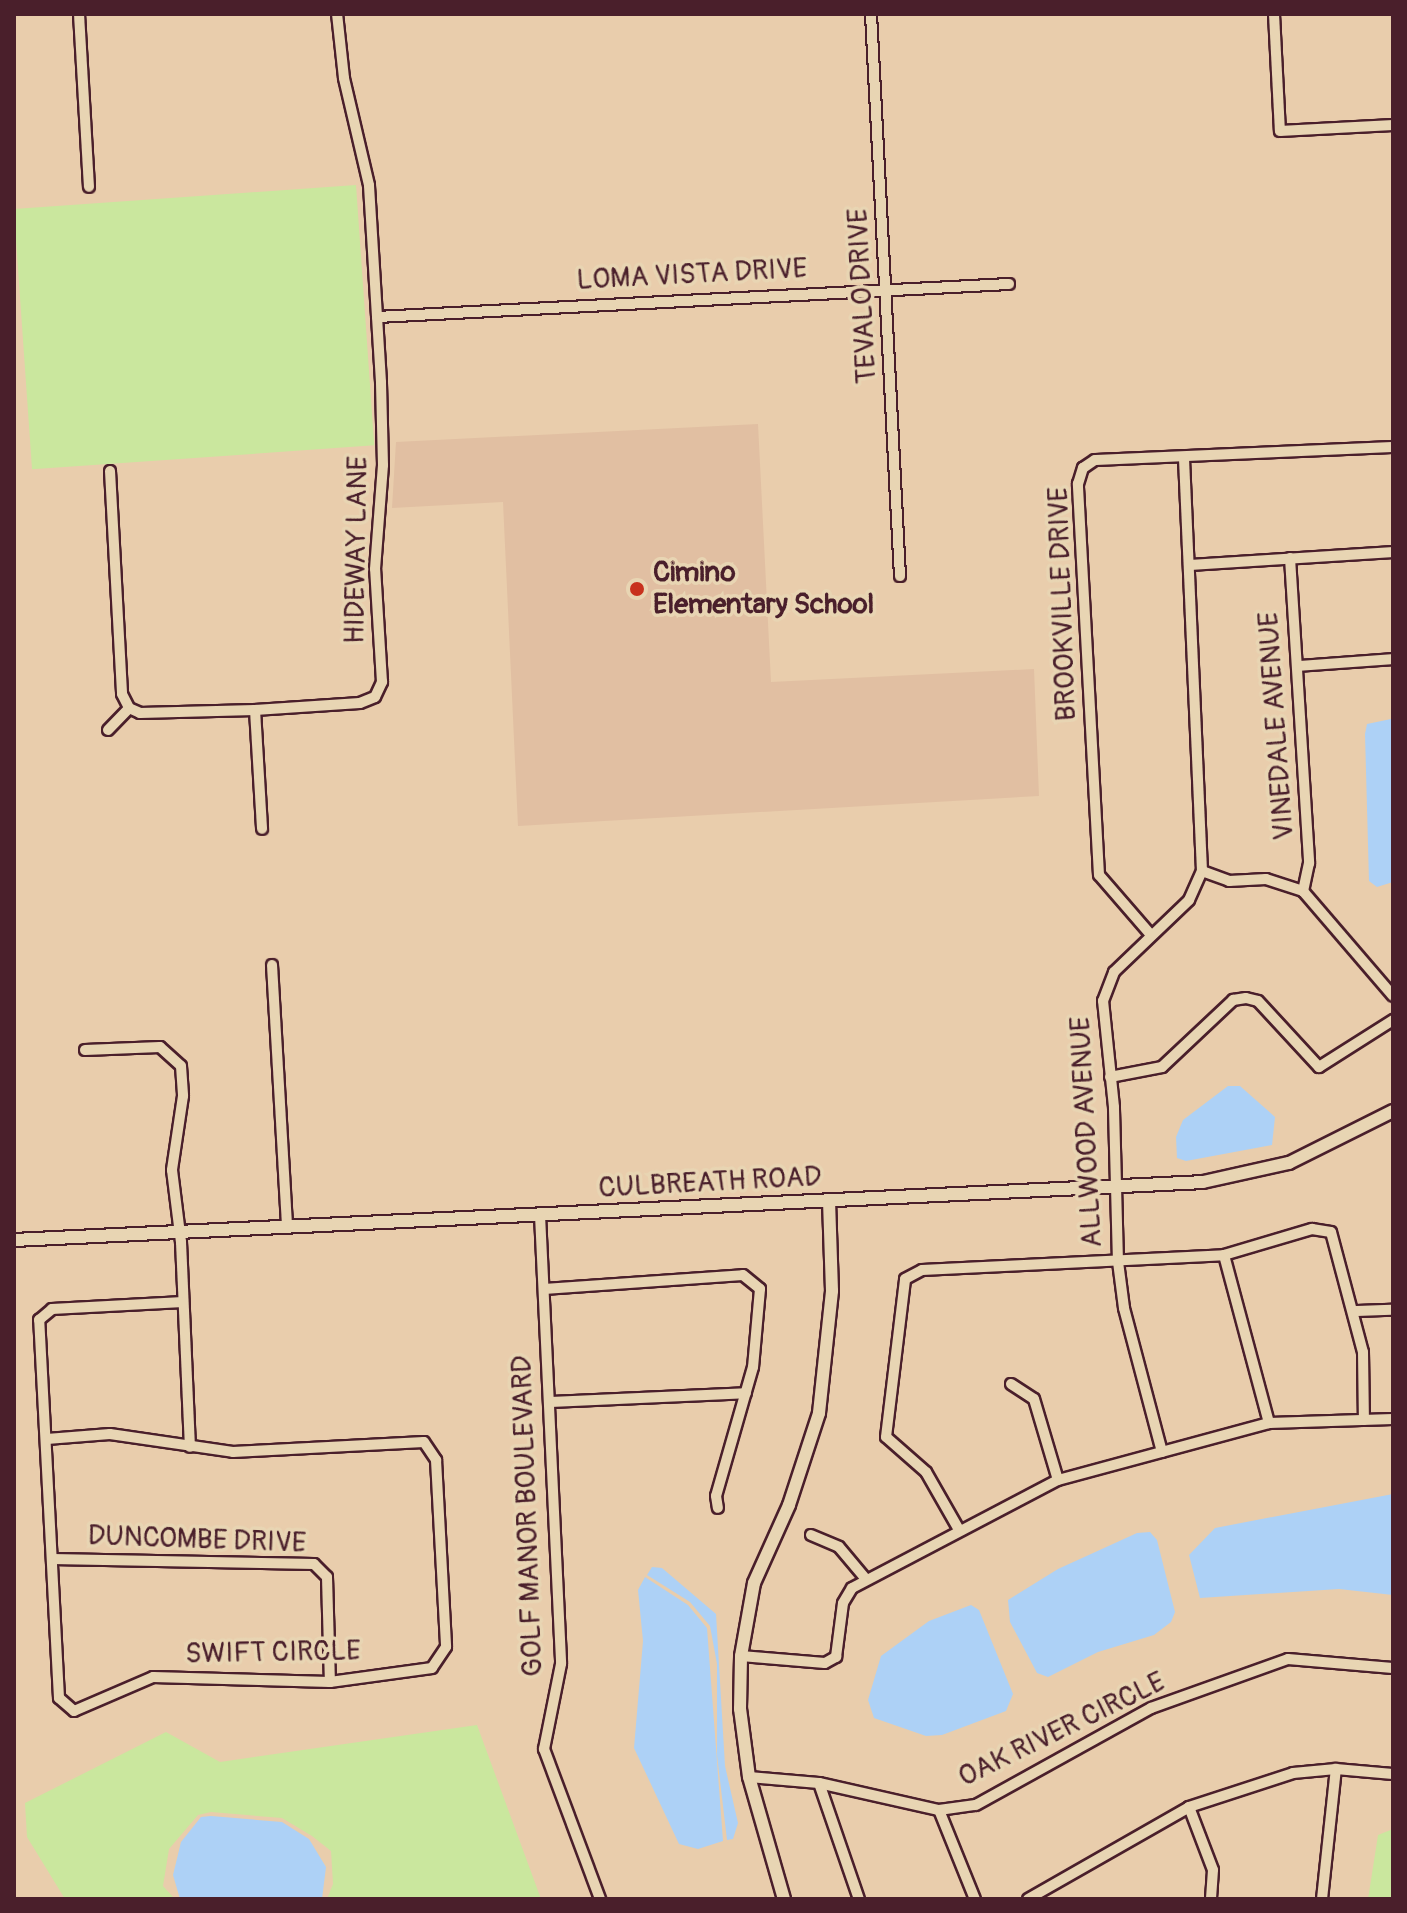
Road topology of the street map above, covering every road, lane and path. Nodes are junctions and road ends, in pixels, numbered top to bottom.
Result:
1 (79, 14) edge
2 (337, 14) edge
3 (871, 14) edge
4 (1274, 14) edge
5 (1393, 125) edge
6 (89, 187) dead end
7 (1009, 284) dead end
8 (888, 288) junction
9 (377, 317) junction
10 (1393, 447) edge
11 (1184, 457) junction
12 (110, 471) dead end
13 (1393, 552) edge
14 (1290, 558) junction
15 (1191, 565) junction
16 (900, 576) dead end
17 (1393, 659) edge
18 (1298, 666) junction
19 (129, 708) junction
20 (255, 710) junction
21 (108, 730) dead end
22 (262, 829) dead end
23 (1202, 871) junction
24 (1303, 891) junction
25 (1151, 935) junction
26 (272, 965) dead end
27 (1393, 996) edge
28 (1393, 1020) edge
29 (85, 1050) dead end
30 (1110, 1077) junction
31 (1393, 1111) edge
32 (1118, 1188) junction
33 (829, 1201) junction
34 (540, 1215) junction
35 (287, 1227) junction
36 (176, 1232) junction
37 (14, 1240) edge
38 (1224, 1255) junction
39 (1118, 1262) junction
40 (544, 1289) junction
41 (183, 1302) junction
42 (1393, 1310) edge
43 (1355, 1311) junction
44 (1011, 1384) dead end
45 (746, 1393) junction
46 (550, 1402) junction
47 (1393, 1419) edge
48 (1364, 1420) junction
49 (1269, 1423) junction
50 (47, 1439) junction
51 (190, 1447) junction
52 (1162, 1452) junction
53 (1058, 1480) junction
54 (718, 1508) dead end
55 (958, 1528) junction
56 (811, 1535) dead end
57 (52, 1559) junction
58 (865, 1578) junction
59 (741, 1656) junction
60 (1393, 1668) edge
61 (330, 1682) junction
62 (1336, 1769) junction
63 (1393, 1774) edge
64 (749, 1777) junction
65 (819, 1783) junction
66 (1189, 1807) junction
67 (939, 1810) junction
68 (600, 1899) edge
69 (784, 1899) edge
70 (859, 1899) edge
71 (975, 1899) edge
72 (1028, 1899) edge
73 (1211, 1899) edge
74 (1322, 1899) edge

1 - 6 street
2 - 9 street, HIDEWAY LANE
3 - 8 street, TEVALO DRIVE
4 - 5 street
7 - 8 street, LOMA VISTA DRIVE
8 - 9 street, LOMA VISTA DRIVE
8 - 16 street, TEVALO DRIVE
9 - 20 street, HIDEWAY LANE
10 - 11 street, BROOKVILLE DRIVE
11 - 15 street
11 - 25 street, BROOKVILLE DRIVE
12 - 19 street
13 - 14 street
14 - 15 street
14 - 18 street, VINEDALE AVENUE
15 - 23 street
17 - 18 street
18 - 24 street, VINEDALE AVENUE
19 - 20 street, HIDEWAY LANE
19 - 21 street
20 - 22 street
23 - 24 street
23 - 25 street, ALLWOOD AVENUE
24 - 27 street
25 - 30 street, ALLWOOD AVENUE
26 - 35 street
28 - 30 street
29 - 36 street
30 - 32 street, ALLWOOD AVENUE
31 - 32 street, CULBREATH ROAD
32 - 33 street, CULBREATH ROAD
32 - 39 street, ALLWOOD AVENUE
33 - 34 street, CULBREATH ROAD
33 - 59 street
34 - 35 street, CULBREATH ROAD
34 - 40 street, GOLF MANOR BOULEVARD
35 - 36 street, CULBREATH ROAD
36 - 37 street, CULBREATH ROAD
36 - 41 street
38 - 39 street
38 - 43 street
38 - 49 street
39 - 52 street, ALLWOOD AVENUE
39 - 55 street
40 - 45 street
40 - 46 street, GOLF MANOR BOULEVARD
41 - 50 street, SWIFT CIRCLE
41 - 51 street
42 - 43 street
43 - 48 street
44 - 53 street
45 - 46 street
45 - 54 street
46 - 68 street, GOLF MANOR BOULEVARD
47 - 48 street
48 - 49 street
49 - 52 street
50 - 51 street, SWIFT CIRCLE
50 - 57 street, SWIFT CIRCLE
51 - 61 street, SWIFT CIRCLE
52 - 53 street
53 - 55 street
55 - 58 street
56 - 58 street
57 - 61 street, DUNCOMBE DRIVE
57 - 61 street, SWIFT CIRCLE
58 - 59 street
59 - 64 street
60 - 67 street, OAK RIVER CIRCLE
62 - 63 street
62 - 66 street
62 - 74 street
64 - 65 street, OAK RIVER CIRCLE
64 - 69 street
65 - 67 street, OAK RIVER CIRCLE
65 - 70 street
66 - 72 street
66 - 73 street
67 - 71 street

